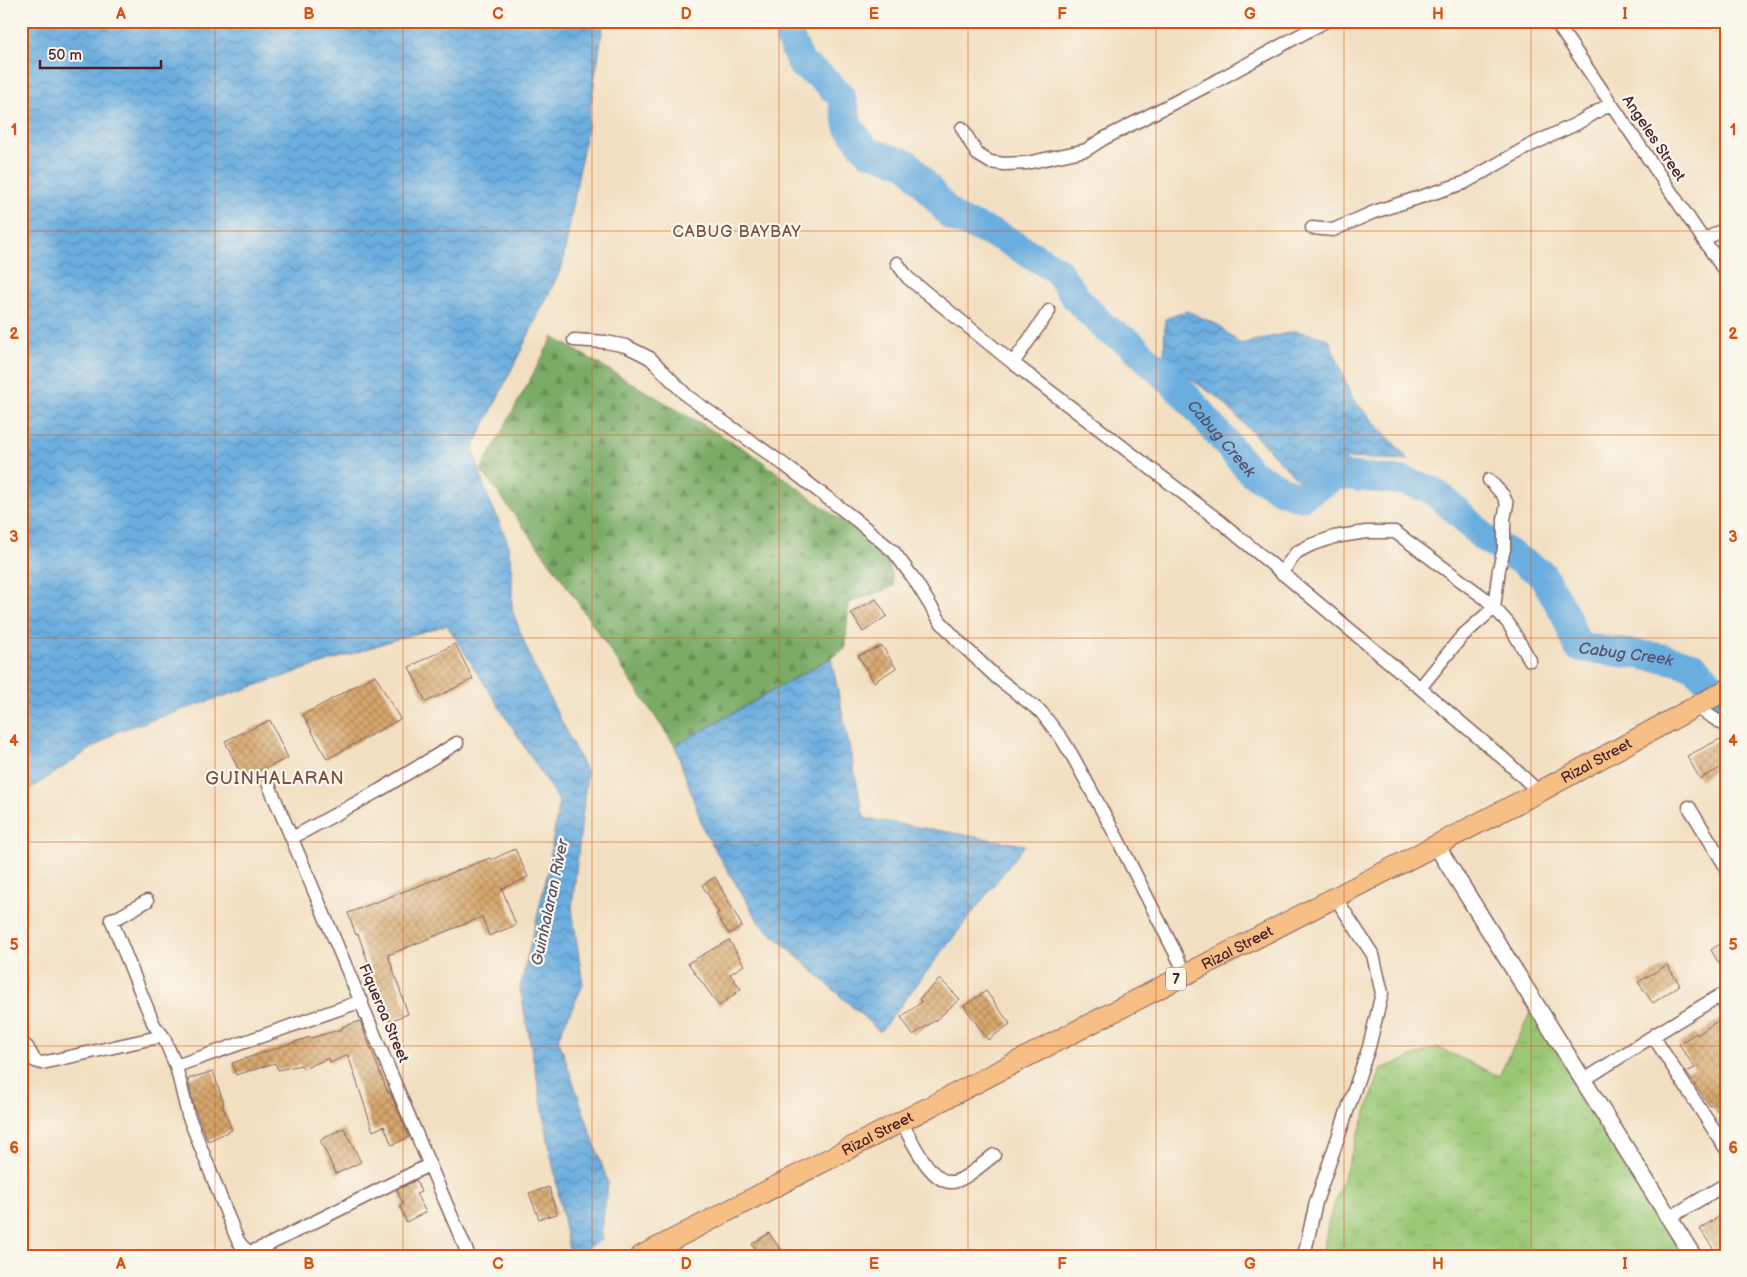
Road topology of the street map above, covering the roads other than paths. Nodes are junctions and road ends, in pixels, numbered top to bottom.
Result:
1 (1326, 21) edge
2 (1554, 21) edge
3 (1610, 104) junction
4 (962, 128) dead end
5 (1312, 228) dead end
6 (1726, 228) edge
7 (1704, 240) junction
8 (897, 263) dead end
9 (1726, 274) edge
10 (1049, 311) dead end
11 (574, 340) dead end
12 (1013, 364) junction
13 (1489, 480) dead end
14 (1281, 573) junction
15 (1494, 608) junction
16 (1530, 660) dead end
17 (1420, 688) junction
18 (1711, 698) edge
19 (1726, 726) edge
20 (457, 743) dead end
21 (268, 783) dead end
22 (1539, 792) junction
23 (1689, 807) dead end
24 (292, 838) junction
25 (1436, 846) junction
26 (1726, 867) edge
27 (1335, 897) junction
28 (147, 901) dead end
29 (1186, 974) junction
30 (1723, 998) edge
31 (362, 1001) junction
32 (163, 1036) junction
33 (1654, 1036) junction
34 (21, 1042) edge
35 (176, 1066) junction
36 (1584, 1080) junction
37 (901, 1121) junction
38 (1726, 1149) edge
39 (994, 1155) dead end
40 (429, 1164) junction
41 (1726, 1184) edge
42 (1669, 1218) junction
43 (469, 1256) edge
44 (641, 1256) edge
45 (1304, 1256) edge
46 (1693, 1256) edge

1 - 4 street
2 - 3 street, Angeles Street
3 - 5 street
3 - 7 street, Angeles Street
6 - 7 street
7 - 9 street, Angeles Street
8 - 12 street
10 - 12 street
11 - 29 street
12 - 14 street
13 - 15 street
14 - 15 street
14 - 17 street
15 - 16 street
15 - 17 street
17 - 22 street
18 - 19 street
18 - 22 main road, Rizal Street / 7
20 - 24 street
21 - 24 street, Fiqueroa Street
22 - 25 main road, Rizal Street / 7
23 - 26 street
24 - 31 street, Fiqueroa Street
25 - 27 main road, Rizal Street / 7
25 - 36 street
27 - 29 main road, Rizal Street / 7
27 - 45 street
28 - 32 street
29 - 37 main road, Rizal Street / 7
30 - 33 street
31 - 35 street
31 - 40 street, Fiqueroa Street
32 - 34 street
32 - 35 street
33 - 36 street
33 - 38 street
35 - 40 street
36 - 42 street
37 - 39 street
37 - 44 main road, Rizal Street / 7
40 - 43 street, Fiqueroa Street
41 - 42 street
42 - 46 street

